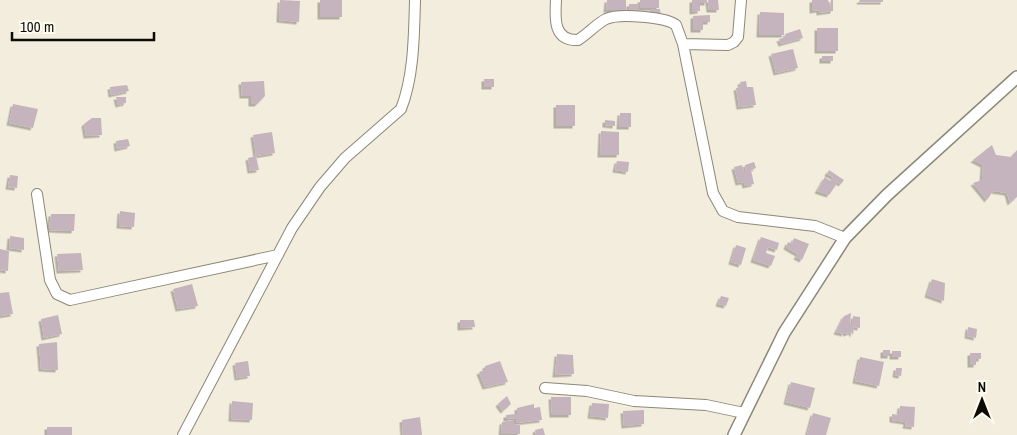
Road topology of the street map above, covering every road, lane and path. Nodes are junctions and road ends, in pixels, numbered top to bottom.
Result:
1 (414, 0) edge
2 (556, 0) edge
3 (741, 0) edge
4 (683, 44) junction
5 (1017, 77) edge
6 (37, 194) dead end
7 (845, 238) junction
8 (278, 255) junction
9 (545, 388) dead end
10 (744, 413) junction
11 (183, 435) edge
12 (734, 435) edge

1 - 8 street
2 - 4 street
3 - 4 street
4 - 7 street
5 - 7 street
6 - 8 street
7 - 10 street
8 - 11 street
9 - 10 street
10 - 12 street

